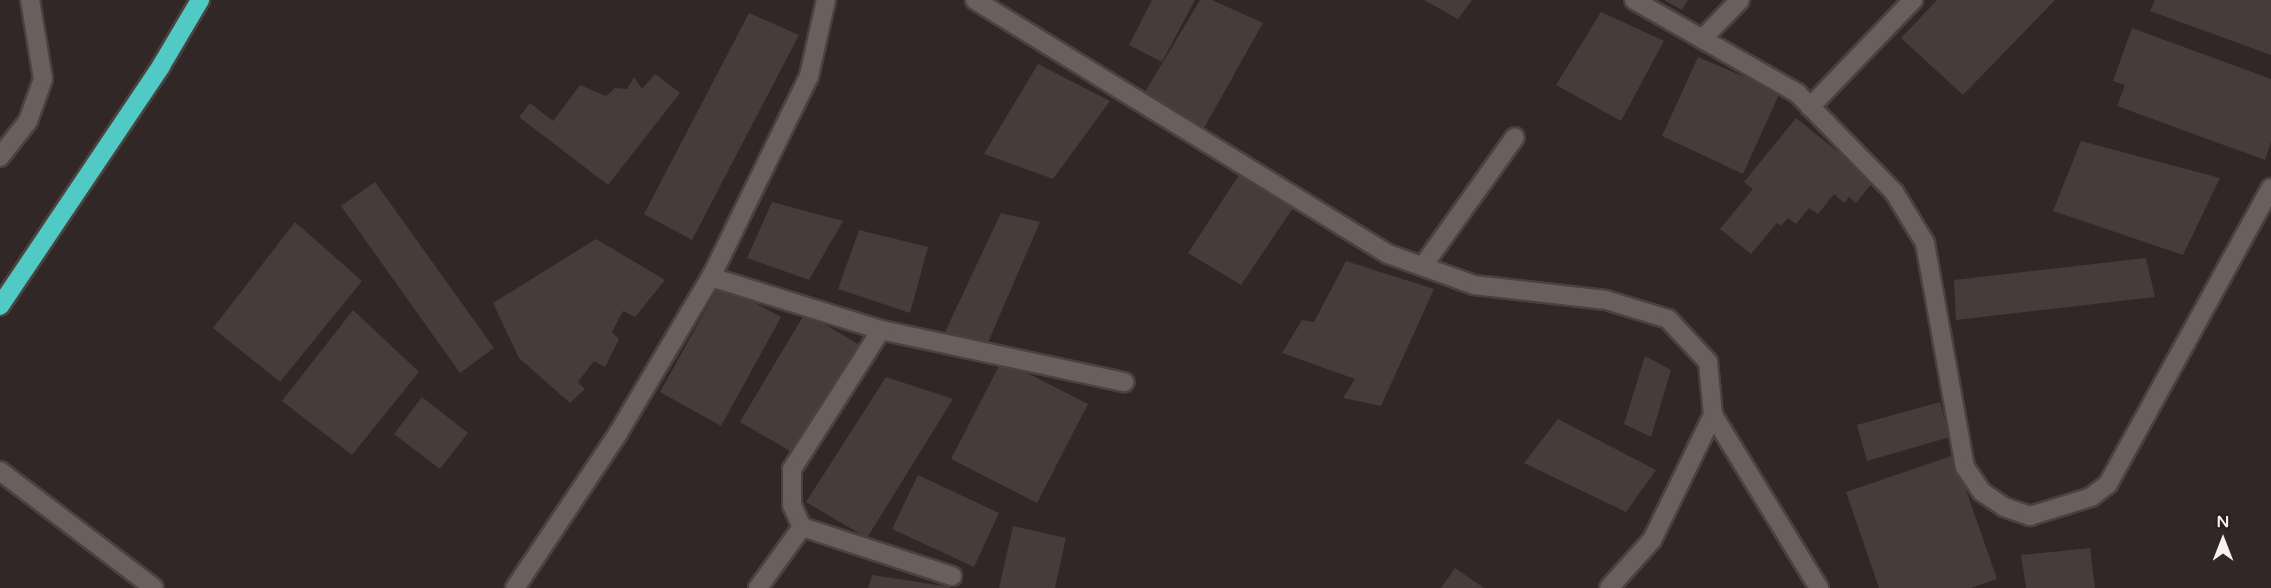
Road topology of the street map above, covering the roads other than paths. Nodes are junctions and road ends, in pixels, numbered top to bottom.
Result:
1 (30, 0) edge
2 (200, 0) edge
3 (826, 0) edge
4 (975, 0) edge
5 (1634, 0) edge
6 (1740, 0) edge
7 (1912, 0) edge
8 (1702, 39) junction
9 (1810, 107) junction
10 (1515, 137) dead end
11 (0, 158) edge
12 (2271, 188) edge
13 (1423, 266) junction
14 (711, 277) junction
15 (0, 306) edge
16 (881, 330) junction
17 (1124, 382) dead end
18 (1713, 415) junction
19 (0, 471) edge
20 (802, 527) junction
21 (952, 576) dead end
22 (154, 588) edge
23 (515, 588) edge
24 (758, 588) edge
25 (1609, 588) edge
26 (1819, 588) edge

1 - 11 street
2 - 15 highway
3 - 14 street
4 - 13 street
5 - 8 street
6 - 8 street
7 - 9 street
8 - 9 street
9 - 12 street
10 - 13 street
13 - 18 street
14 - 16 street
14 - 23 street
16 - 17 street
16 - 20 street
18 - 25 street
18 - 26 street
19 - 22 street
20 - 21 street
20 - 24 street

